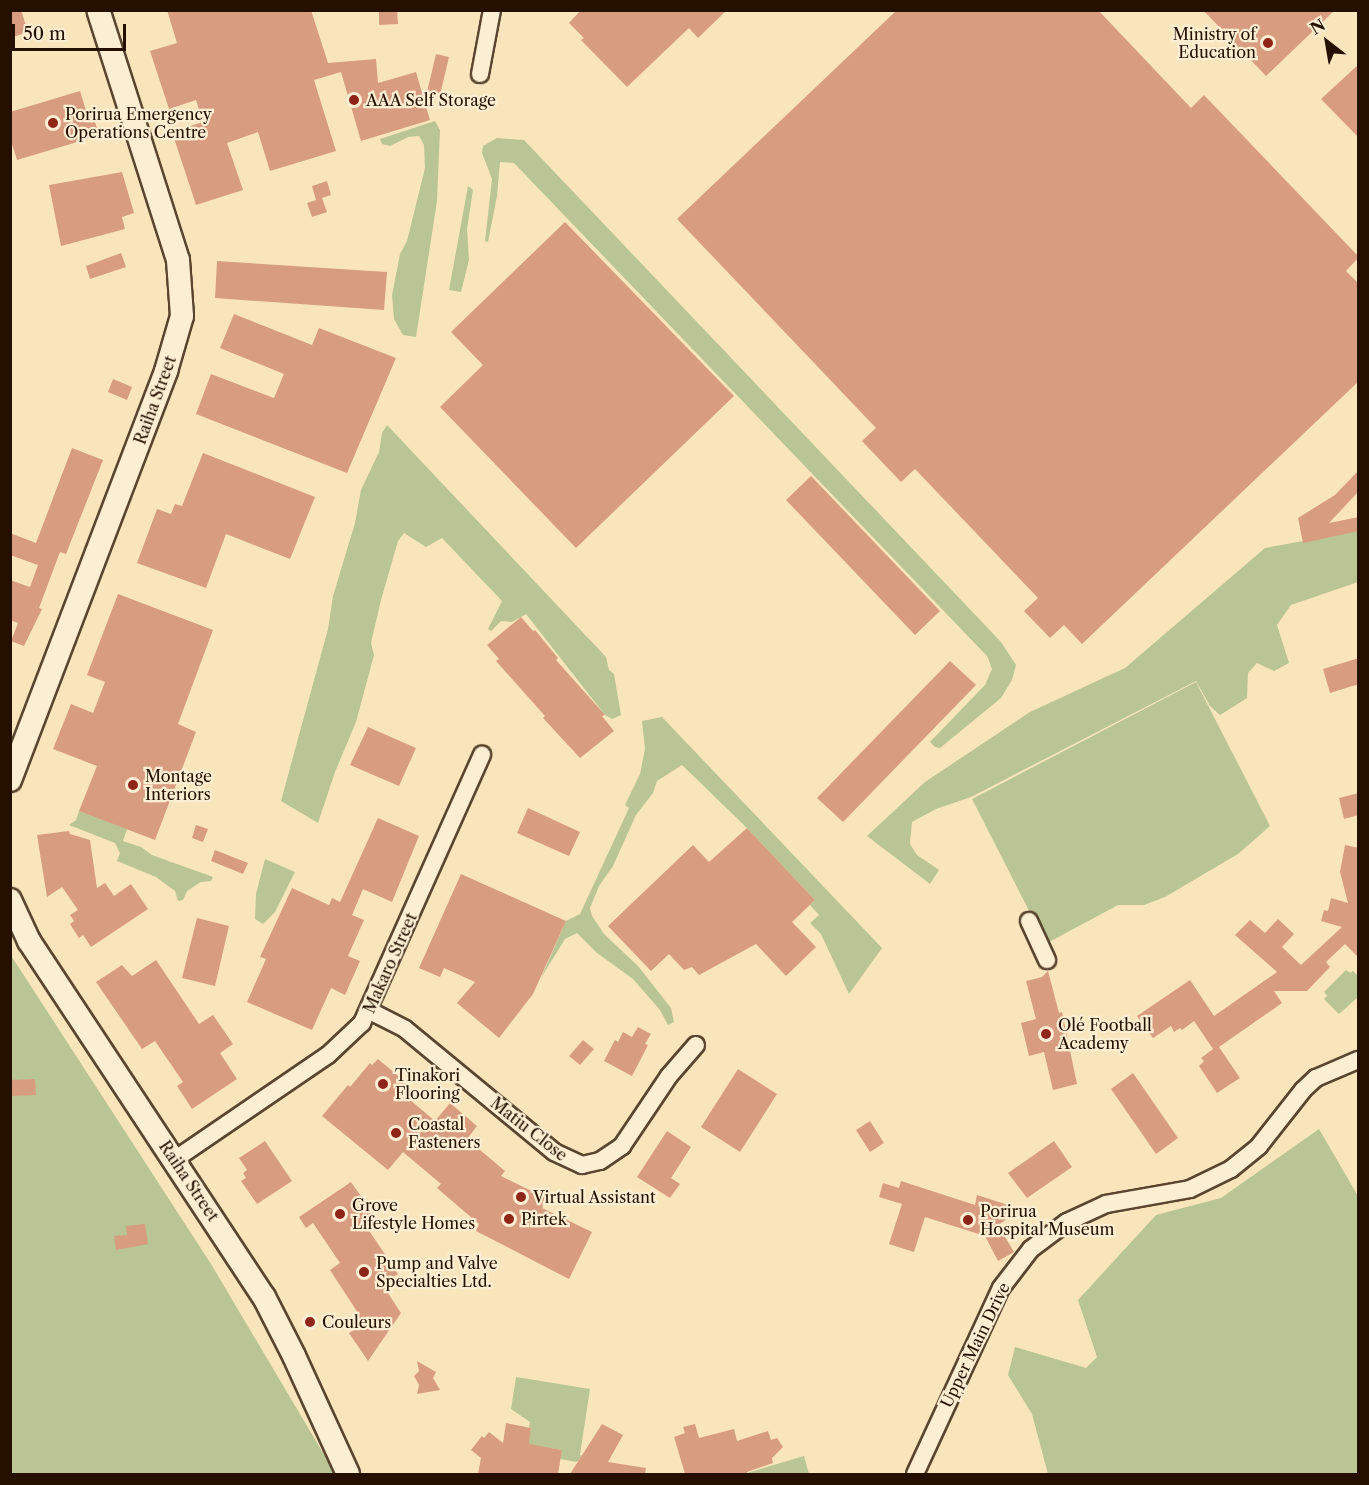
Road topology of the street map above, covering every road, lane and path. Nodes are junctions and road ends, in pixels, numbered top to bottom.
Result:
1 (98, 10) edge
2 (492, 10) edge
3 (480, 74) dead end
4 (482, 755) dead end
5 (10, 780) edge
6 (10, 900) edge
7 (1029, 921) dead end
8 (1047, 960) dead end
9 (370, 1011) junction
10 (696, 1045) dead end
11 (1359, 1060) edge
12 (174, 1160) junction
13 (348, 1474) edge
14 (915, 1474) edge

1 - 5 main road, Raiha Street
2 - 3 street
4 - 9 street, Makaro Street
6 - 12 main road, Raiha Street
7 - 8 street
9 - 10 street, Matiu Close
9 - 12 street, Makaro Street
11 - 14 street, Upper Main Drive
12 - 13 main road, Raiha Street

